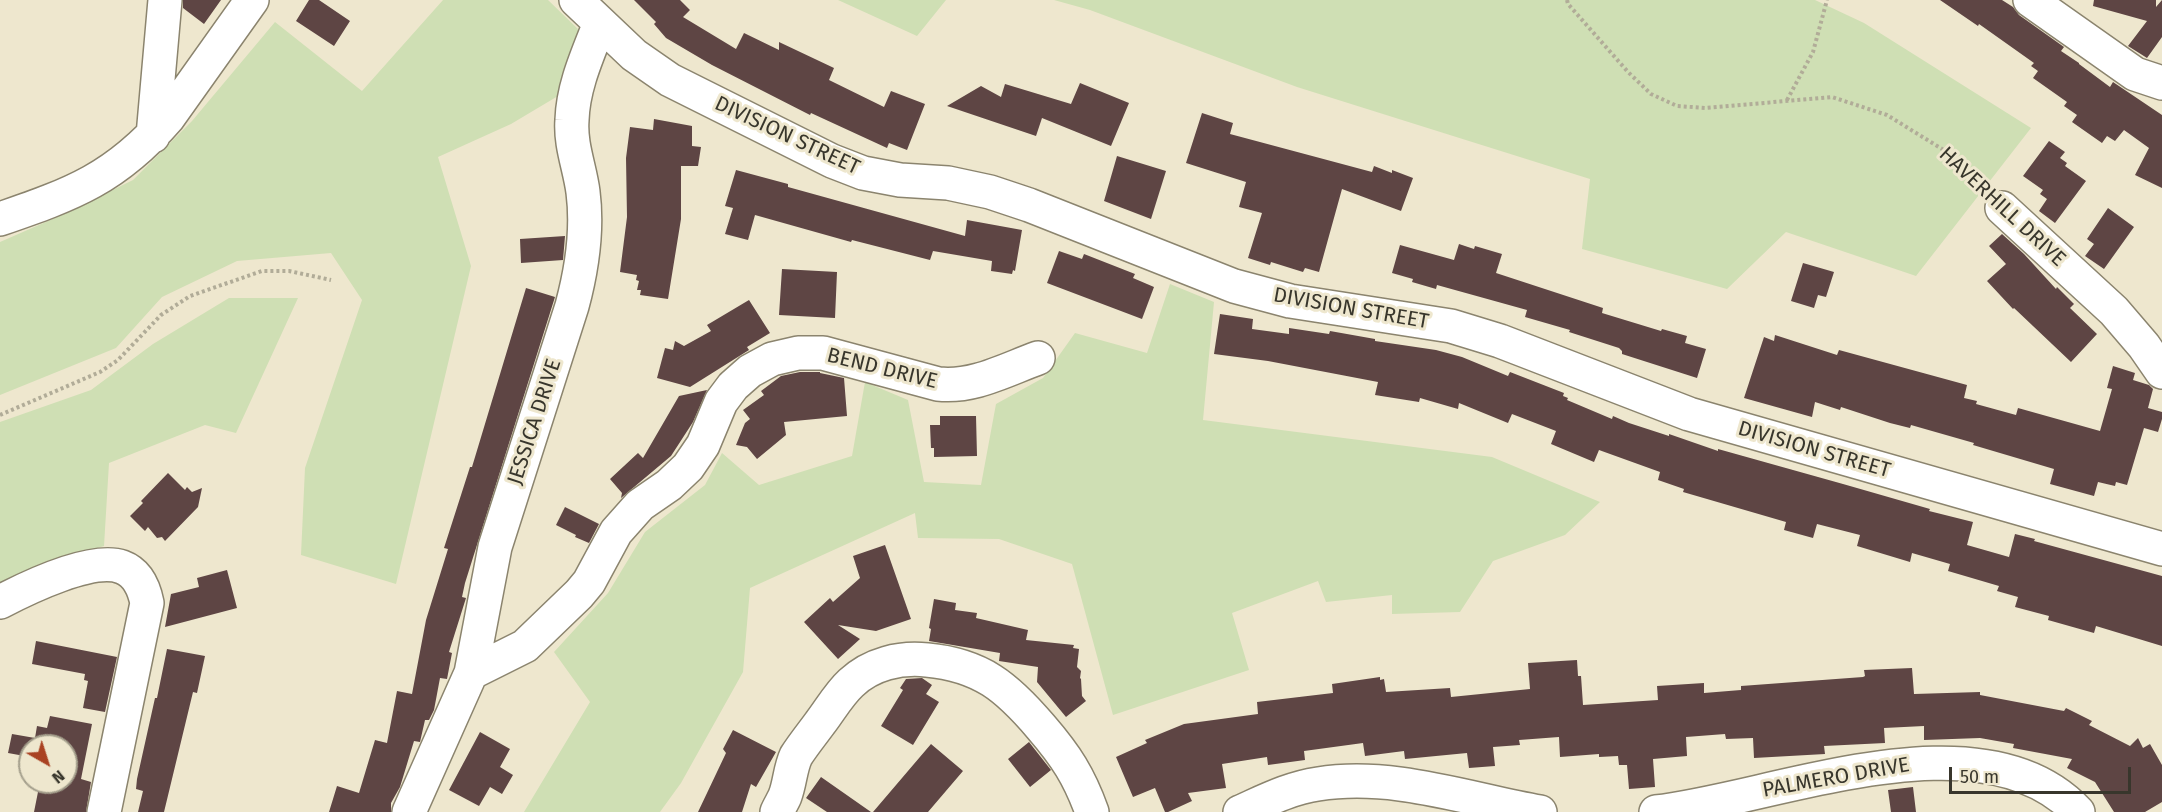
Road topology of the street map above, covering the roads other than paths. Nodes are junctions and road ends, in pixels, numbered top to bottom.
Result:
1 (165, 0) edge
2 (252, 0) edge
3 (576, 0) edge
4 (2030, 0) edge
5 (600, 23) junction
6 (2162, 83) edge
7 (153, 136) junction
8 (2002, 208) road end
9 (0, 219) edge
10 (1038, 358) dead end
11 (2162, 372) edge
12 (2162, 549) edge
13 (0, 603) edge
14 (471, 673) junction
15 (104, 812) edge
16 (409, 812) edge
17 (777, 812) edge
18 (1092, 812) edge
19 (1240, 812) edge
20 (1540, 812) edge
21 (1656, 812) edge
22 (2078, 812) edge

1 - 7 street
2 - 7 street
3 - 5 street, DIVISION STREET
4 - 6 street
5 - 12 street, DIVISION STREET
5 - 14 street, JESSICA DRIVE
7 - 9 street
8 - 11 street, HAVERHILL DRIVE
10 - 14 street, BEND DRIVE
13 - 15 street
14 - 16 street, JESSICA DRIVE
17 - 18 street
19 - 20 street
21 - 22 street, PALMERO DRIVE

